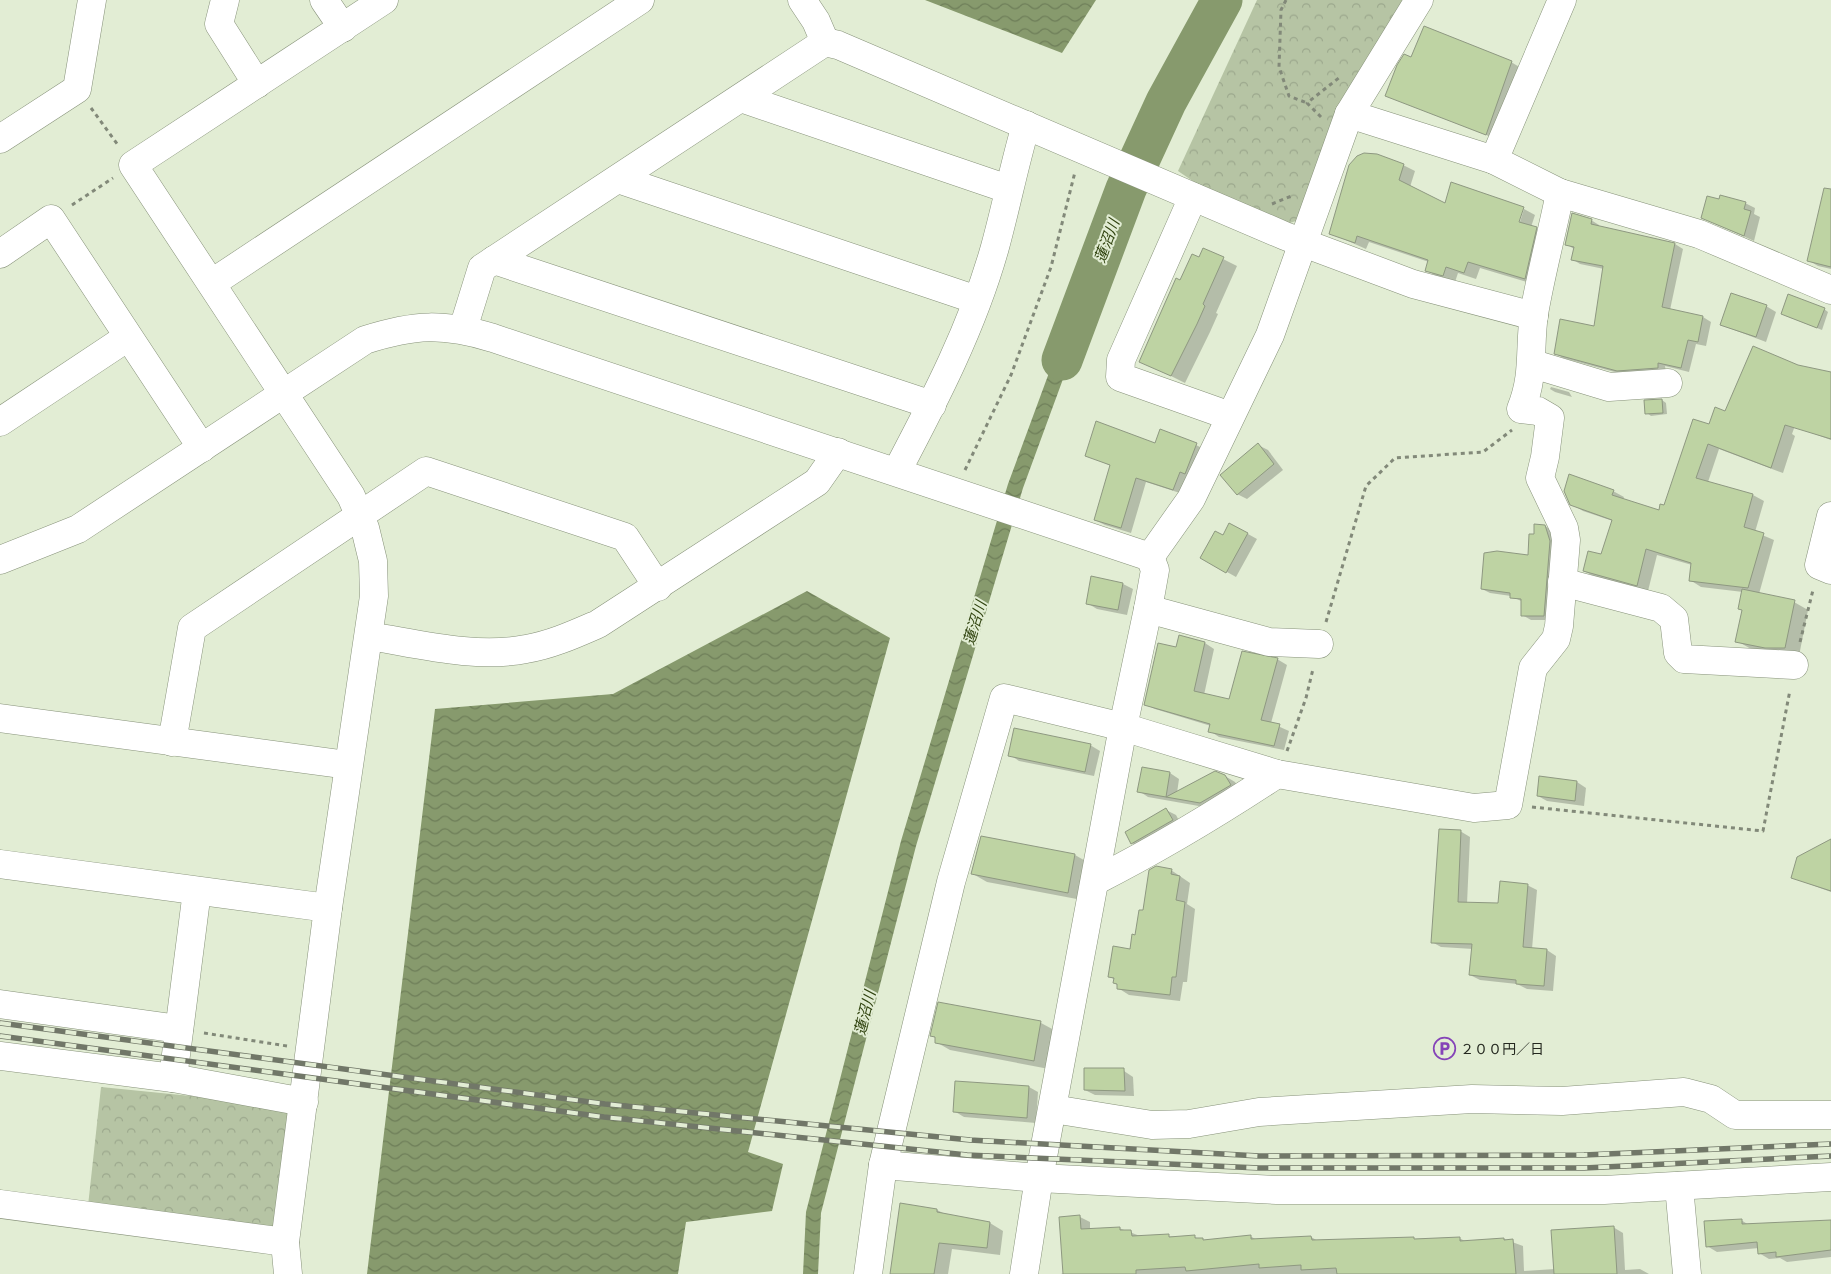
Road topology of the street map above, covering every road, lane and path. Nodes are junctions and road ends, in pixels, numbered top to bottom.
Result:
1 (92, 0) edge
2 (225, 0) edge
3 (324, 0) edge
4 (384, 0) edge
5 (640, 0) edge
6 (802, 0) edge
7 (1286, 0) edge
8 (1419, 0) edge
9 (1562, 0) edge
10 (342, 28) junction
11 (825, 42) junction
12 (1344, 72) dead end
13 (257, 84) junction
14 (77, 89) junction
15 (741, 98) junction
16 (1307, 103) junction
17 (1338, 119) junction
18 (1026, 125) junction
19 (0, 139) edge
20 (1083, 150) junction
21 (1494, 160) junction
22 (133, 165) junction
23 (618, 179) junction
24 (1008, 189) junction
25 (1303, 191) dead end
26 (1182, 193) junction
27 (1560, 193) junction
28 (1269, 205) dead end
29 (51, 219) junction
30 (1302, 243) junction
31 (0, 254) edge
32 (494, 260) junction
33 (212, 283) junction
34 (1831, 290) edge
35 (977, 300) junction
36 (1534, 316) junction
37 (463, 329) junction
38 (128, 337) junction
39 (1533, 364) junction
40 (1668, 383) dead end
41 (284, 393) junction
42 (932, 405) junction
43 (1521, 409) junction
44 (1230, 416) junction
45 (0, 422) edge
46 (202, 448) junction
47 (838, 452) junction
48 (897, 471) junction
49 (970, 496) junction
50 (360, 516) junction
51 (1831, 516) edge
52 (1150, 557) junction
53 (0, 560) edge
54 (1825, 567) edge
55 (1562, 582) junction
56 (658, 587) junction
57 (1148, 609) junction
58 (370, 636) junction
59 (1319, 644) junction
60 (1794, 665) junction
61 (0, 718) edge
62 (1123, 727) junction
63 (172, 742) junction
64 (348, 765) junction
65 (1277, 774) junction
66 (1508, 805) junction
67 (0, 864) edge
68 (1095, 881) junction
69 (197, 890) junction
70 (328, 908) junction
71 (0, 1004) edge
72 (178, 1029) junction
73 (311, 1049) junction
74 (0, 1056) edge
75 (173, 1078) junction
76 (304, 1102) junction
77 (1053, 1109) junction
78 (1831, 1115) edge
79 (883, 1165) junction
80 (1831, 1176) edge
81 (1039, 1178) junction
82 (1679, 1186) junction
83 (0, 1204) edge
84 (285, 1242) junction
85 (288, 1274) edge
86 (868, 1274) edge
87 (1024, 1274) edge
88 (1687, 1274) edge

1 - 14 street
2 - 13 street
3 - 10 street
4 - 10 street
5 - 33 street
6 - 11 street
7 - 16 path
8 - 17 street
9 - 21 street
10 - 13 street
11 - 15 street
11 - 18 street
12 - 16 path
13 - 22 street
14 - 19 street
14 - 22 path
15 - 23 street
15 - 24 street
16 - 17 path
17 - 21 street
17 - 30 street
18 - 20 street
18 - 24 street
20 - 26 street
20 - 49 path
21 - 27 street
22 - 29 path
22 - 33 street
23 - 32 street
23 - 35 street
24 - 35 street
25 - 28 path
26 - 30 street
26 - 44 street
27 - 34 street
27 - 36 street
29 - 31 street
29 - 38 street
30 - 36 street
30 - 44 street
32 - 37 street
32 - 42 street
33 - 41 street
35 - 42 street
36 - 39 street
37 - 41 street
37 - 47 street
38 - 45 street
38 - 46 street
39 - 40 street
39 - 43 street
41 - 46 street
41 - 50 street
42 - 48 street
43 - 55 street
43 - 59 path
44 - 52 street
46 - 53 street
47 - 48 street
47 - 56 street
48 - 49 street
49 - 52 street
50 - 56 street
50 - 58 street
50 - 63 street
51 - 54 street
52 - 57 street
54 - 60 path
55 - 60 street
55 - 66 street
56 - 58 street
57 - 59 street
57 - 62 street
58 - 64 street
59 - 65 path
60 - 66 path
61 - 63 street
62 - 65 street
62 - 68 street
62 - 79 street
63 - 64 street
64 - 70 street
65 - 66 street
65 - 68 street
67 - 69 street
68 - 77 street
69 - 70 street
69 - 72 street
70 - 73 street
71 - 72 street
72 - 73 path
72 - 75 street
73 - 76 street
74 - 75 street
75 - 76 street
76 - 84 street
77 - 78 street
77 - 81 street
79 - 81 street
79 - 86 street
80 - 82 street
81 - 82 street
81 - 87 street
82 - 88 street
83 - 84 street
84 - 85 street

